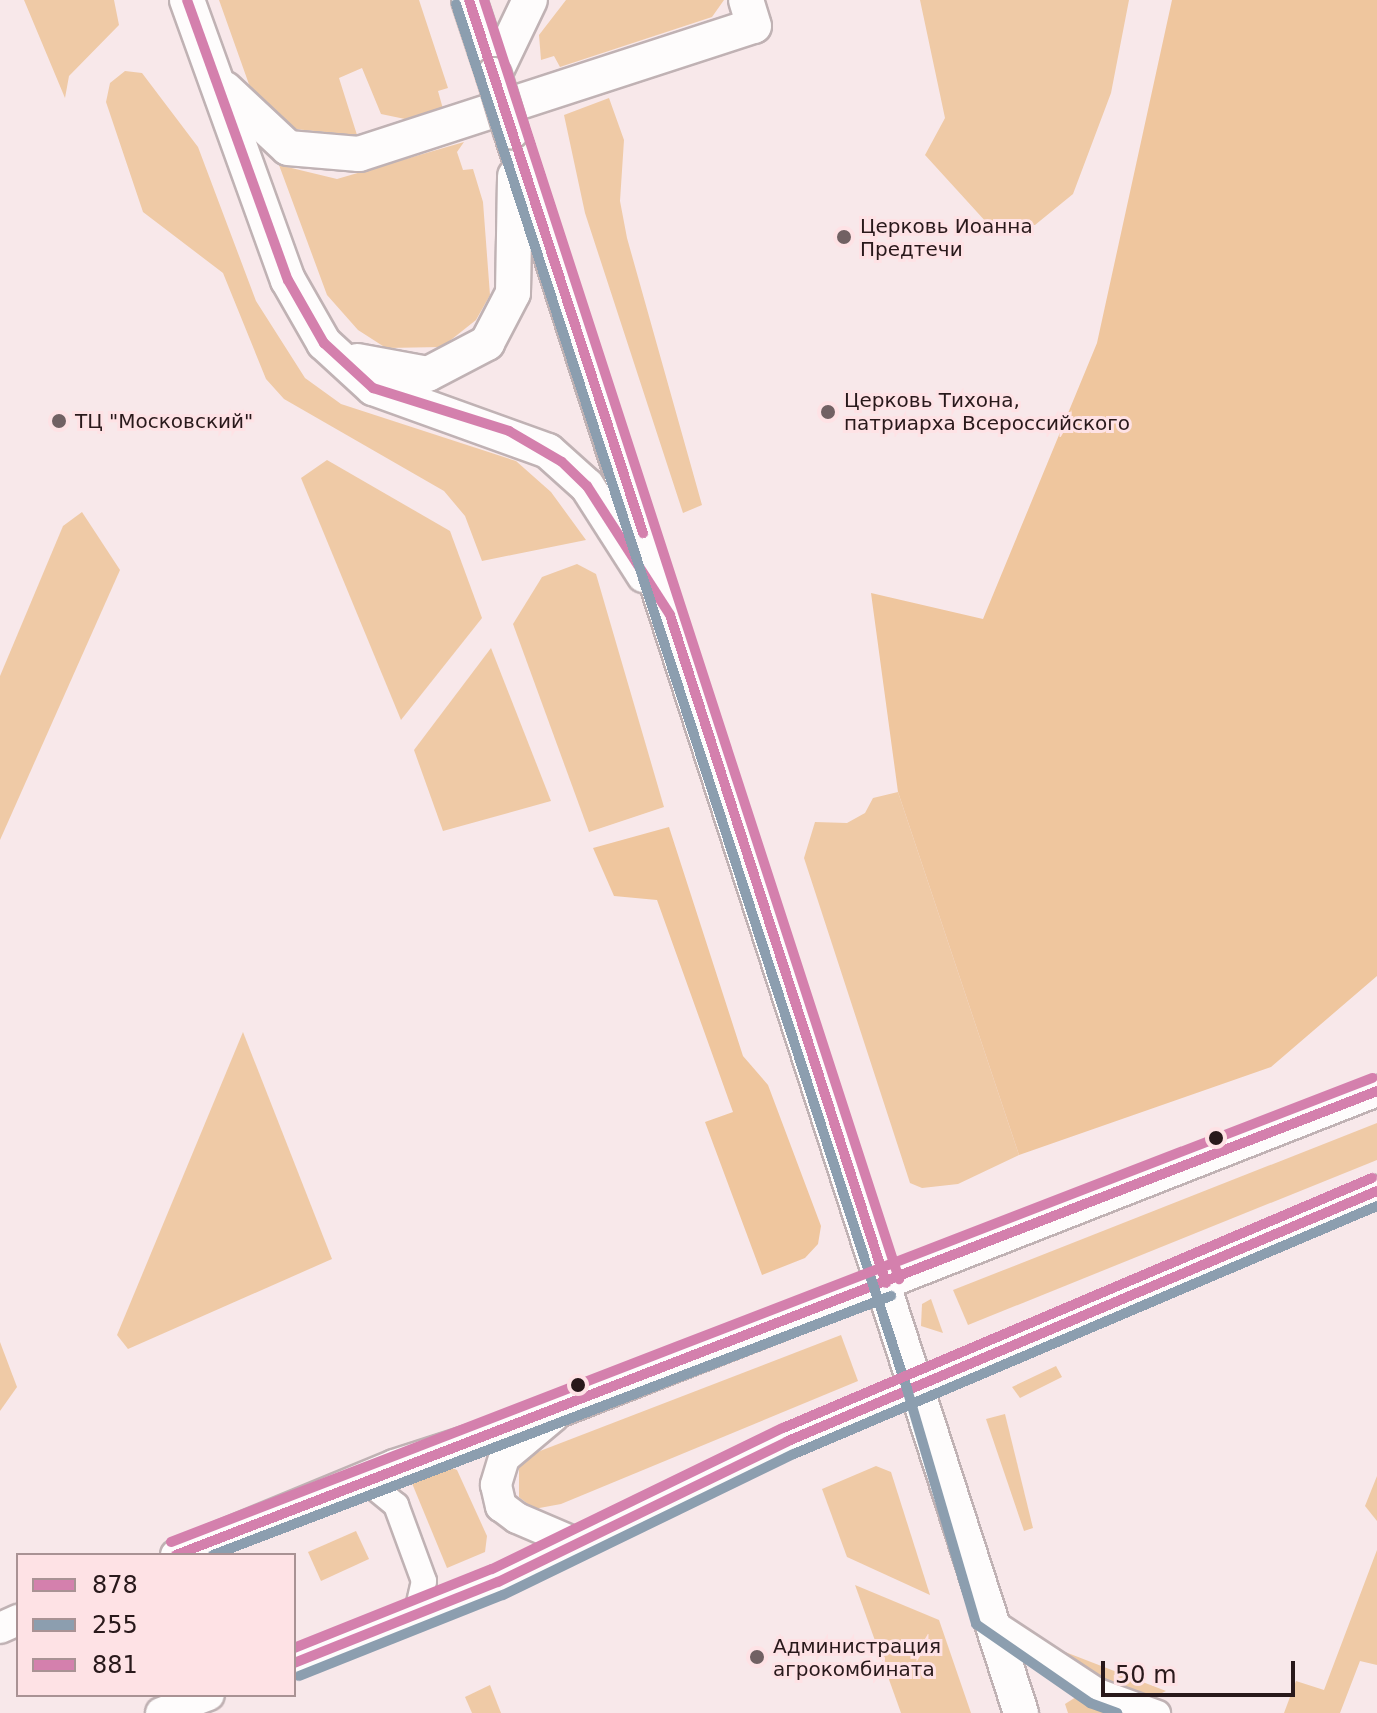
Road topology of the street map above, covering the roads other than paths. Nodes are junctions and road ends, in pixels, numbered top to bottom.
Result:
1 (187, 0) edge
2 (469, 0) edge
3 (530, 0) edge
4 (746, 0) edge
5 (494, 75) junction
6 (216, 81) junction
7 (513, 139) junction
8 (333, 353) junction
9 (670, 615) junction
10 (1377, 1091) edge
11 (1377, 1191) edge
12 (886, 1283) junction
13 (920, 1385) junction
14 (558, 1412) junction
15 (363, 1478) junction
16 (573, 1542) junction
17 (181, 1553) edge
18 (416, 1616) junction
19 (989, 1619) junction
20 (296, 1662) edge
21 (204, 1697) edge
22 (161, 1713) edge
23 (1021, 1713) edge
24 (1158, 1713) edge

1 - 6 main road
2 - 5 main road
3 - 5 main road
4 - 6 main road
5 - 7 main road, bridge
6 - 8 main road
7 - 8 main road
7 - 9 main road
8 - 9 main road
9 - 12 main road
10 - 12 street
11 - 13 street
12 - 13 main road
12 - 14 street
13 - 16 street
13 - 19 main road
14 - 15 street
14 - 16 street
15 - 17 street
15 - 18 street
16 - 18 street
18 - 20 street
19 - 23 main road
19 - 24 street
21 - 22 street

